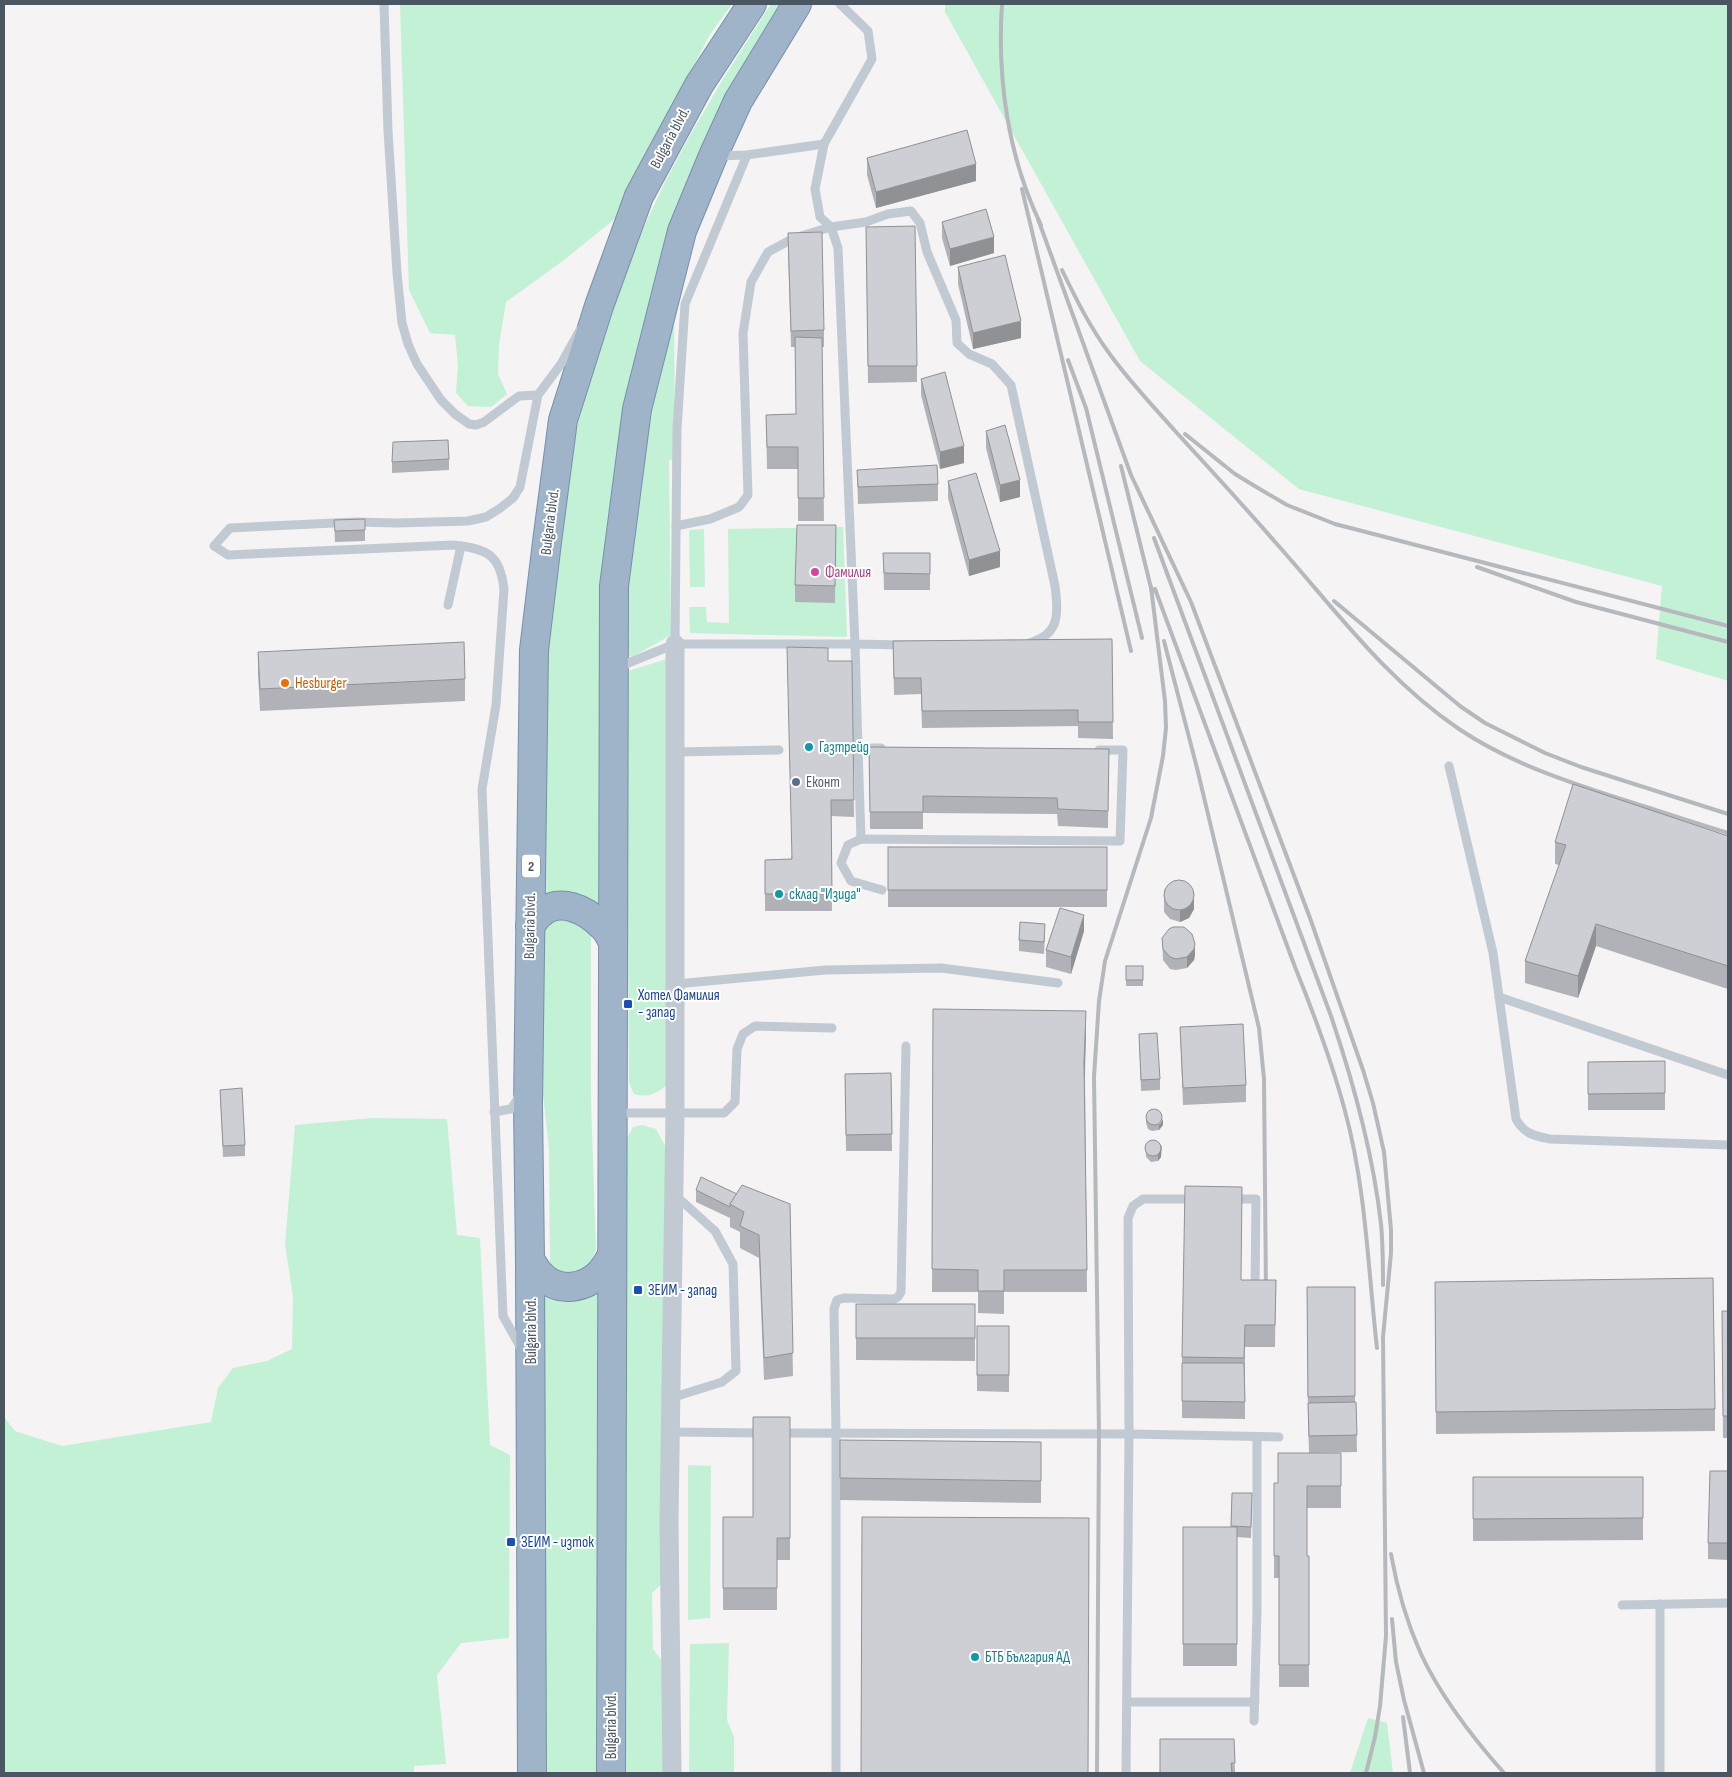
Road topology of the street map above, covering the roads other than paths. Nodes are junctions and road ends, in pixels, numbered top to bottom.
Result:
1 (384, 4) edge
2 (752, 4) edge
3 (797, 4) edge
4 (840, 4) edge
5 (824, 144) junction
6 (748, 155) junction
7 (713, 156) junction
8 (831, 227) junction
9 (599, 306) junction
10 (538, 395) junction
11 (676, 526) junction
12 (461, 546) junction
13 (448, 605) dead end
14 (675, 644) junction
15 (855, 644) junction
16 (914, 645) edge
17 (1022, 645) edge
18 (613, 669) junction
19 (858, 748) junction
20 (893, 748) edge
21 (780, 750) dead end
22 (1093, 750) edge
23 (676, 752) junction
24 (1449, 766) dead end
25 (861, 839) junction
26 (882, 890) dead end
27 (530, 926) junction
28 (613, 942) junction
29 (1058, 983) dead end
30 (676, 984) junction
31 (1499, 998) junction
32 (832, 1028) dead end
33 (906, 1046) dead end
34 (528, 1057) junction
35 (1728, 1075) edge
36 (494, 1112) junction
37 (613, 1113) junction
38 (675, 1113) junction
39 (1728, 1145) edge
40 (673, 1194) junction
41 (1200, 1199) edge
42 (1218, 1199) edge
43 (612, 1256) junction
44 (530, 1260) junction
45 (1255, 1292) edge
46 (531, 1366) junction
47 (670, 1398) junction
48 (670, 1432) junction
49 (836, 1433) junction
50 (1129, 1434) junction
51 (1256, 1437) junction
52 (1279, 1437) dead end
53 (1728, 1603) edge
54 (1660, 1604) junction
55 (1622, 1605) dead end
56 (1127, 1702) junction
57 (1255, 1702) junction
58 (1254, 1721) dead end
59 (532, 1773) edge
60 (611, 1773) edge
61 (672, 1773) edge
62 (836, 1773) edge
63 (1126, 1773) edge
64 (1660, 1773) edge

1 - 10 lane
2 - 9 highway, Bulgaria blvd. / 2
3 - 7 highway, Bulgaria blvd.
4 - 5 lane
5 - 6 lane
5 - 8 lane
6 - 7 lane
6 - 11 lane
7 - 18 highway, Bulgaria blvd.
8 - 11 lane
8 - 15 lane
8 - 17 lane
9 - 10 lane
9 - 27 highway, Bulgaria blvd. / 2
10 - 12 lane
11 - 14 lane
12 - 13 lane
12 - 36 lane
14 - 15 lane
14 - 18 lane
14 - 23 street
15 - 16 lane
15 - 19 lane
18 - 28 highway, Bulgaria blvd.
19 - 20 lane
19 - 25 lane
21 - 23 lane
22 - 25 lane
23 - 30 street
24 - 31 lane
25 - 26 lane
27 - 28 highway
27 - 34 highway, Bulgaria blvd. / 2
28 - 37 highway, Bulgaria blvd.
29 - 30 lane
30 - 38 street
31 - 35 lane
31 - 39 lane
32 - 38 lane
33 - 49 lane
34 - 36 lane
34 - 44 highway, Bulgaria blvd. / 2
36 - 46 lane
37 - 38 lane
37 - 43 highway, Bulgaria blvd.
38 - 40 street
40 - 47 street
40 - 47 lane
41 - 50 lane
42 - 45 lane
43 - 44 highway
43 - 60 highway, Bulgaria blvd.
44 - 46 highway, Bulgaria blvd. / 2
46 - 59 highway, Bulgaria blvd. / 2
47 - 48 street
48 - 49 lane
48 - 61 street
49 - 50 lane
49 - 62 lane
50 - 51 lane
50 - 56 lane
51 - 52 lane
51 - 57 lane
53 - 54 lane
54 - 55 lane
54 - 64 lane
56 - 57 lane
56 - 63 lane
57 - 58 lane

